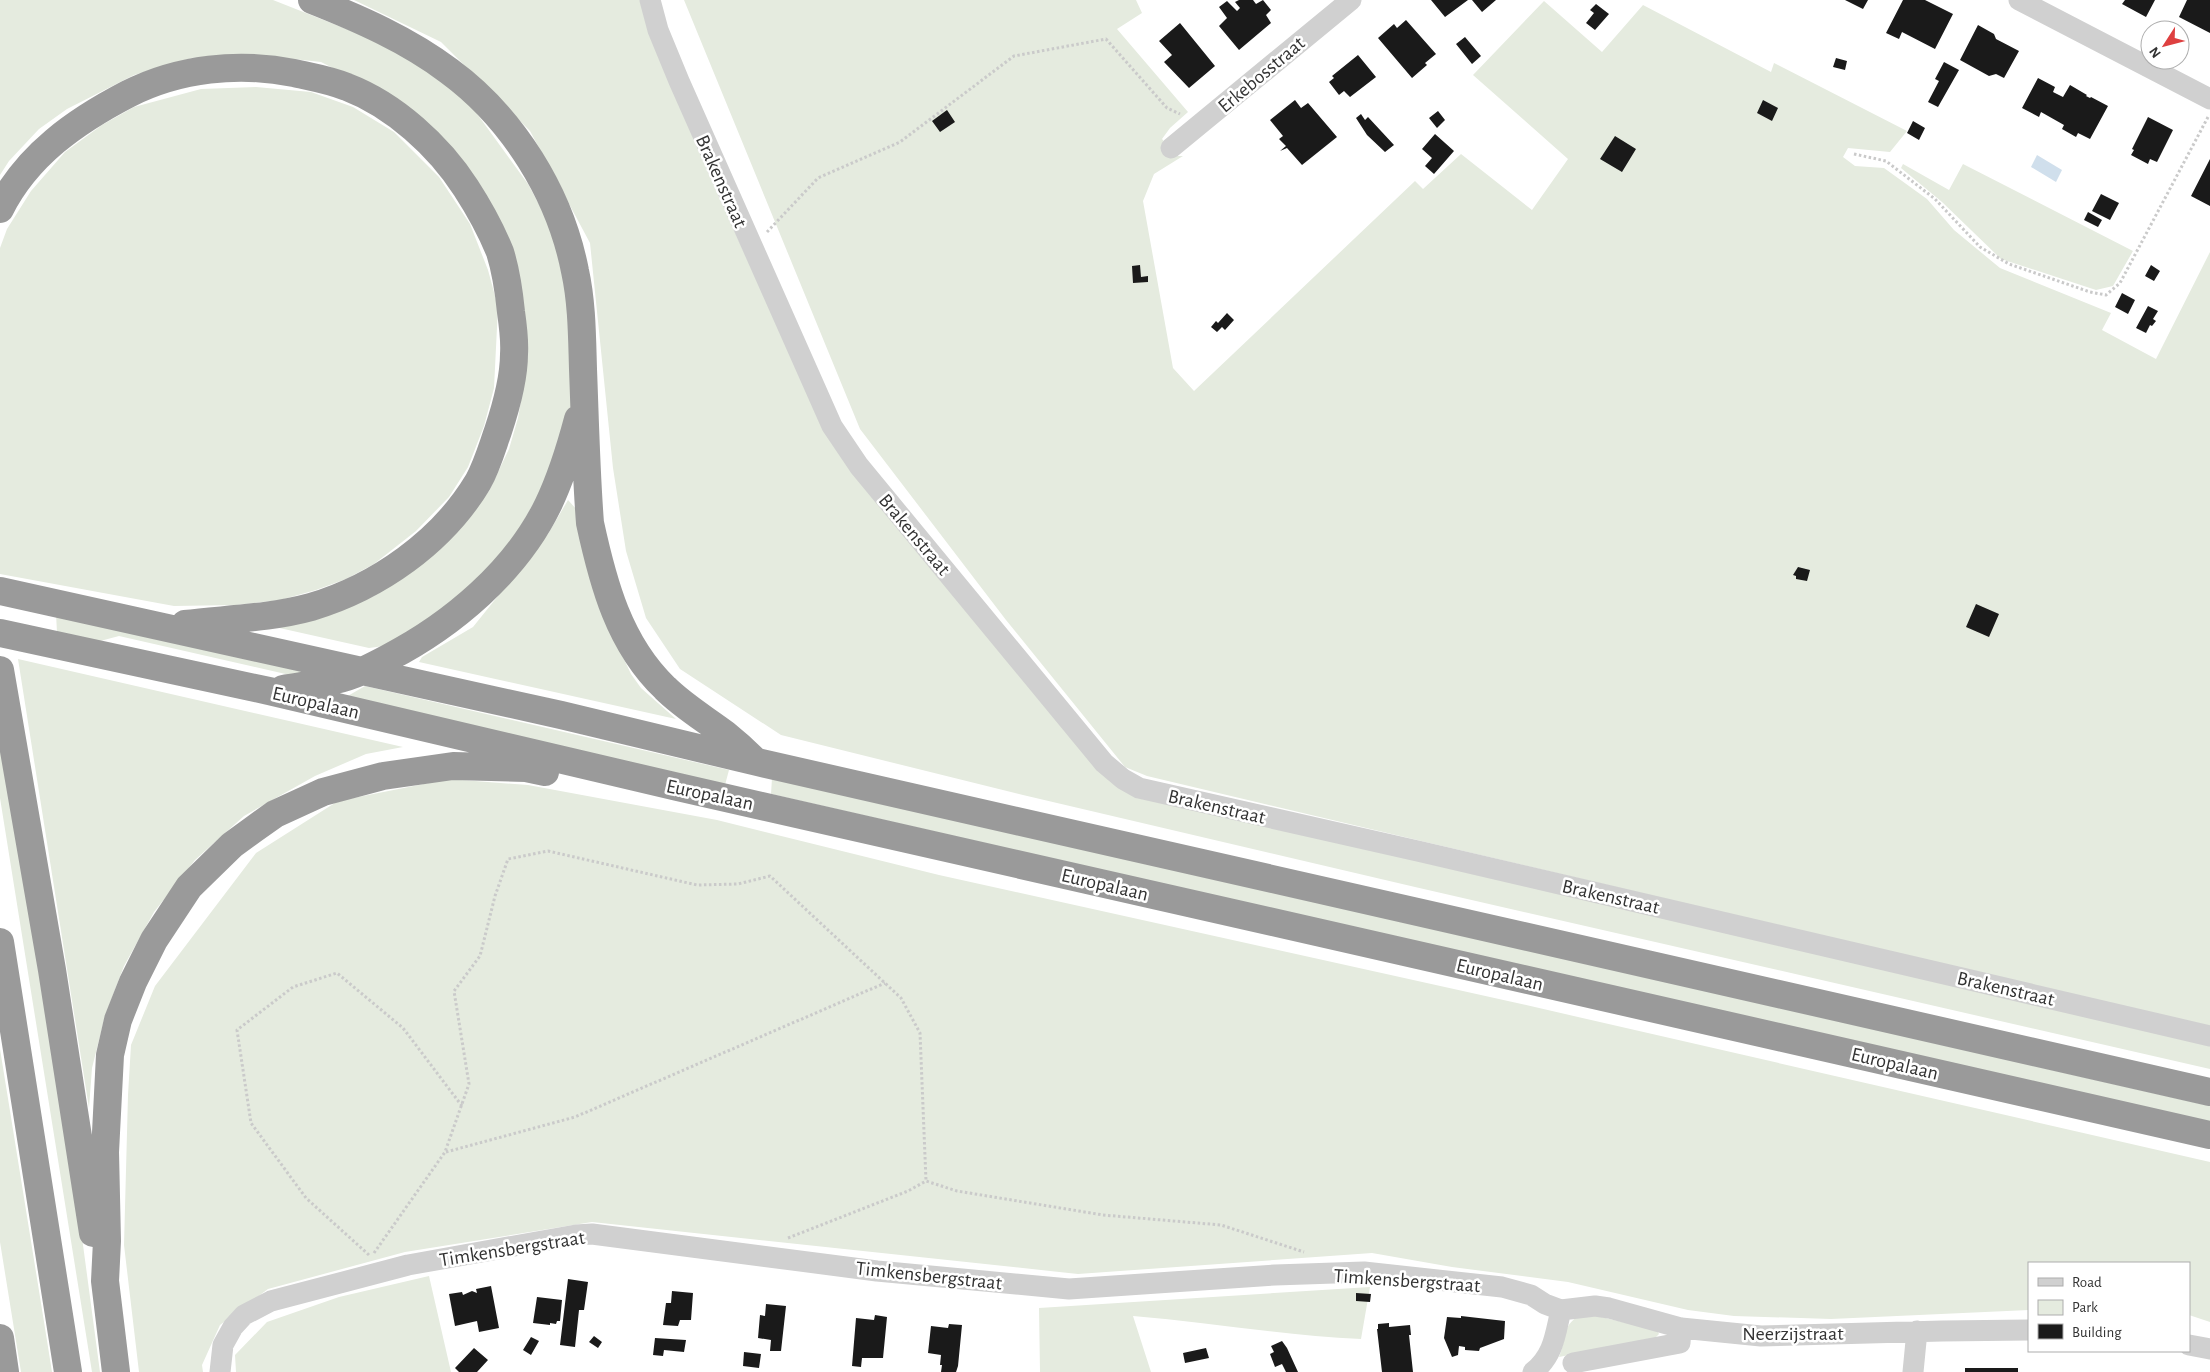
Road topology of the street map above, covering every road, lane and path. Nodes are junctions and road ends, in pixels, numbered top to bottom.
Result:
1 (312, 0) edge
2 (650, 0) edge
3 (1351, 0) edge
4 (2019, 0) edge
5 (2210, 99) edge
6 (2210, 114) edge
7 (1185, 117) dead end
8 (1171, 148) dead end
9 (1854, 154) dead end
10 (0, 209) edge
11 (749, 241) junction
12 (584, 398) junction
13 (0, 591) edge
14 (164, 627) junction
15 (0, 633) edge
16 (0, 670) edge
17 (363, 671) junction
18 (269, 691) junction
19 (757, 762) junction
20 (678, 787) junction
21 (0, 942) edge
22 (886, 983) junction
23 (2210, 1036) edge
24 (2210, 1092) edge
25 (462, 1106) junction
26 (2210, 1135) edge
27 (446, 1152) junction
28 (926, 1181) junction
29 (783, 1240) dead end
30 (1310, 1254) dead end
31 (106, 1280) junction
32 (1561, 1310) junction
33 (1681, 1328) junction
34 (2028, 1330) edge
35 (1917, 1331) junction
36 (0, 1338) edge
37 (2190, 1346) edge
38 (2210, 1349) edge
39 (1573, 1363) dead end
40 (6, 1372) edge
41 (68, 1372) edge
42 (116, 1372) edge
43 (220, 1372) edge
44 (1533, 1372) edge
45 (1913, 1372) edge

1 - 12 highway
2 - 11 street, Brakenstraat
3 - 8 street, Erkebosstraat
4 - 5 street
6 - 9 path
7 - 11 path
10 - 14 highway
11 - 23 street, Brakenstraat
12 - 17 highway
12 - 19 highway
13 - 14 highway, Europalaan
14 - 17 highway, Europalaan
15 - 18 highway, Europalaan
16 - 31 highway
17 - 18 highway
17 - 19 highway, Europalaan
18 - 20 highway, Europalaan
19 - 24 highway, Europalaan
20 - 26 highway, Europalaan
20 - 31 highway
21 - 41 highway
22 - 25 path
22 - 27 path
22 - 28 path
25 - 27 path
25 - 27 path
28 - 29 path
28 - 30 path
31 - 42 highway
32 - 33 street
32 - 43 street, Timkensbergstraat
32 - 44 street
33 - 35 street, Neerzijstraat
33 - 39 street
34 - 35 street, Neerzijstraat
35 - 45 street
36 - 40 highway
37 - 38 street

